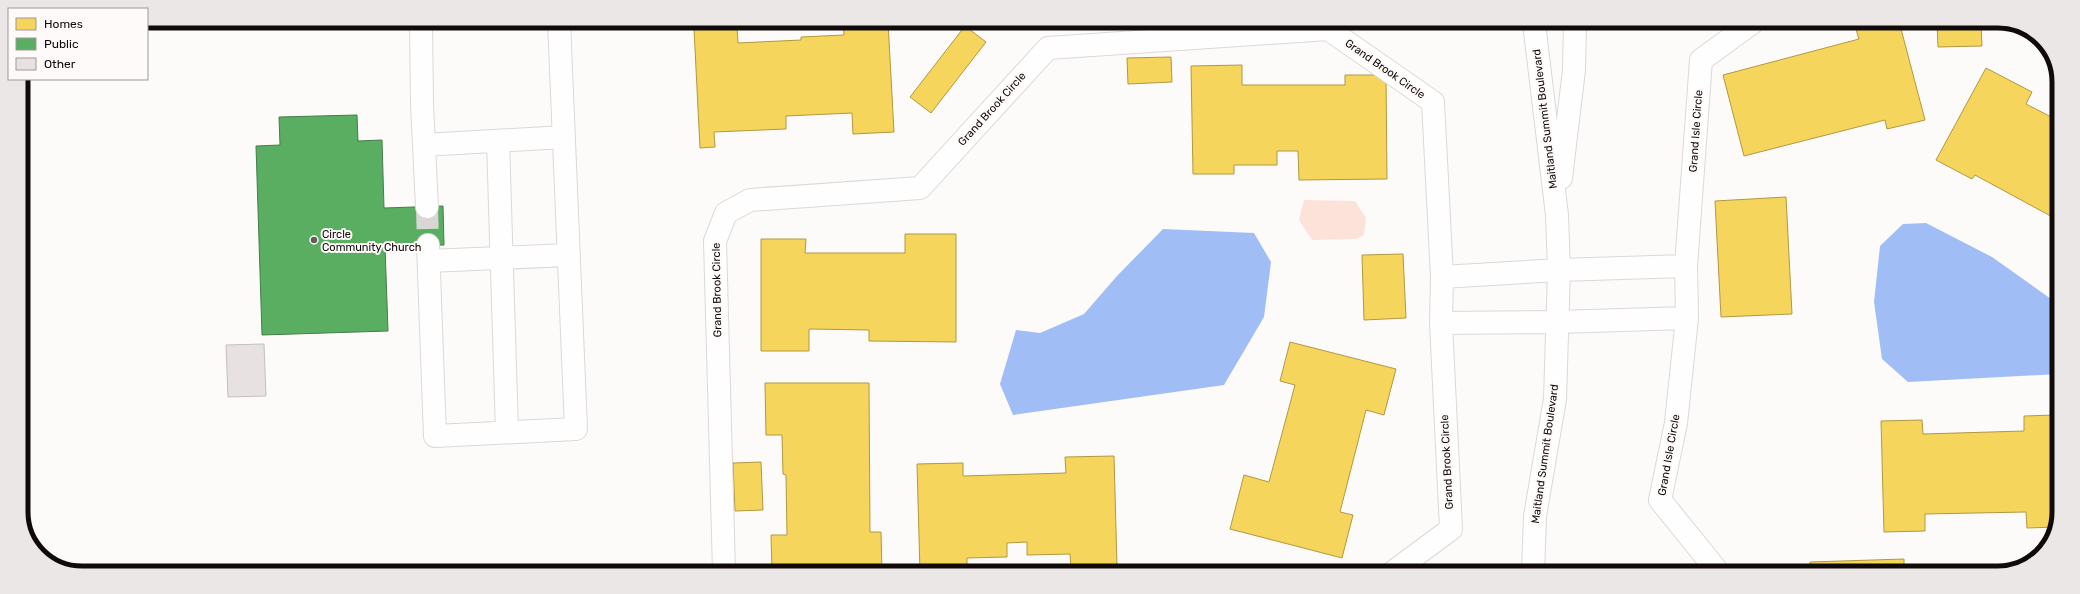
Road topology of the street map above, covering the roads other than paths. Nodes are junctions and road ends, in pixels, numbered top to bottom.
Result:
1 (421, 28) edge
2 (558, 28) edge
3 (1535, 28) edge
4 (1575, 28) edge
5 (1745, 28) edge
6 (564, 137) junction
7 (498, 141) junction
8 (424, 145) junction
9 (427, 207) tunnel mouth
10 (1557, 215) junction
11 (569, 255) junction
12 (502, 259) junction
13 (1686, 266) junction
14 (1559, 270) junction
15 (1442, 277) junction
16 (1687, 318) junction
17 (1558, 322) junction
18 (1441, 323) junction
19 (507, 432) junction
20 (724, 566) edge
21 (1400, 566) edge
22 (1533, 566) edge
23 (1713, 566) edge

1 - 8 street
2 - 6 street
3 - 10 street, Maitland Summit Boulevard
4 - 10 street, Maitland Summit Boulevard
5 - 13 street, Grand Isle Circle
6 - 7 street
6 - 11 street
7 - 8 street
7 - 12 street
8 - 9 street
10 - 14 street, Maitland Summit Boulevard
11 - 12 street
11 - 19 street
12 - 19 street
12 - 19 street
13 - 14 street
13 - 16 street, Grand Isle Circle
14 - 15 street
14 - 17 street, Maitland Summit Boulevard
15 - 18 street, Grand Brook Circle
15 - 20 street, Grand Brook Circle
16 - 17 street
16 - 23 street, Grand Isle Circle
17 - 18 street
17 - 22 street, Maitland Summit Boulevard
18 - 21 street, Grand Brook Circle

